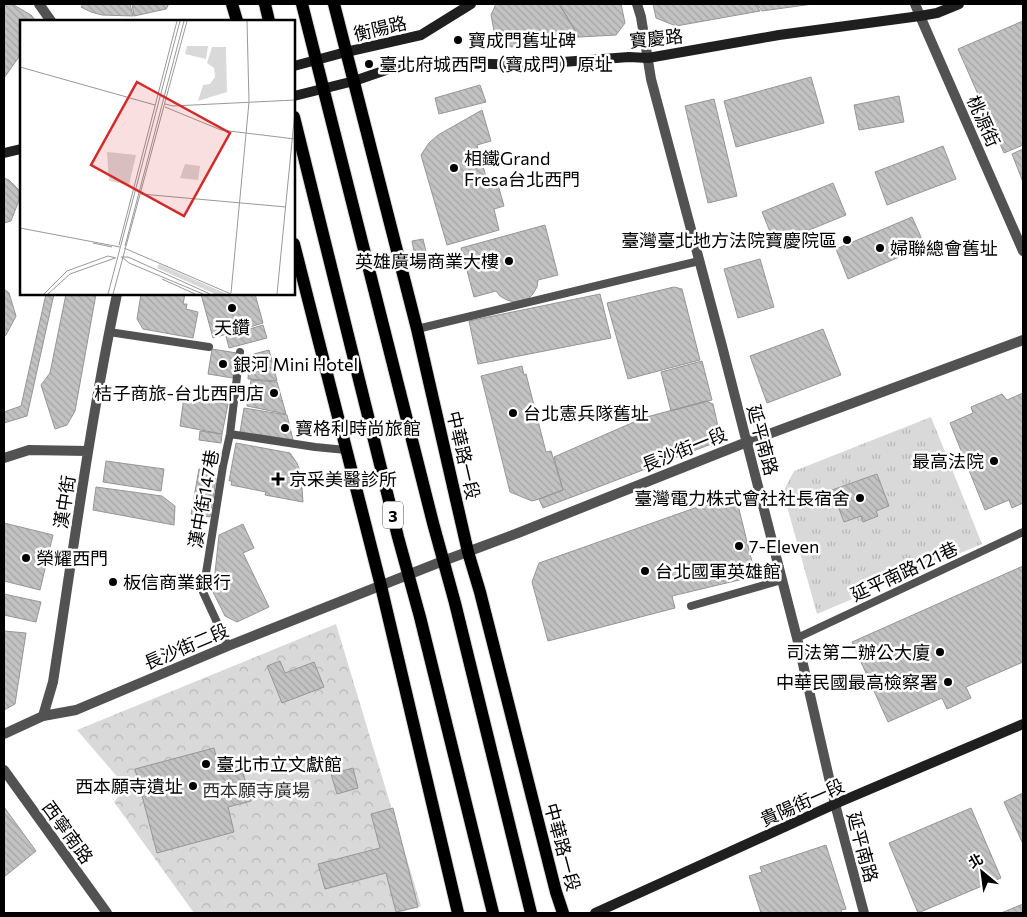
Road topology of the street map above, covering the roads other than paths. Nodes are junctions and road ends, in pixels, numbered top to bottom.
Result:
1 (39, 4) edge
2 (232, 4) edge
3 (265, 4) edge
4 (302, 4) edge
5 (334, 4) edge
6 (471, 4) edge
7 (637, 4) edge
8 (916, 4) edge
9 (959, 4) edge
10 (920, 16) junction
11 (50, 20) edge
12 (237, 20) edge
13 (269, 20) edge
14 (346, 52) junction
15 (648, 58) junction
16 (317, 60) junction
17 (295, 66) edge
18 (354, 82) junction
19 (324, 89) junction
20 (295, 96) edge
21 (295, 121) edge
22 (20, 149) edge
23 (4, 153) edge
24 (295, 248) edge
25 (1023, 252) edge
26 (699, 261) junction
27 (117, 295) edge
28 (417, 329) junction
29 (109, 332) junction
30 (1023, 340) edge
31 (209, 347) dead end
32 (240, 352) dead end
33 (230, 434) junction
34 (747, 442) junction
35 (346, 450) junction
36 (88, 451) junction
37 (4, 458) edge
38 (1023, 532) edge
39 (468, 552) junction
40 (443, 561) junction
41 (409, 575) junction
42 (782, 580) junction
43 (381, 586) junction
44 (691, 606) dead end
45 (797, 638) junction
46 (228, 646) junction
47 (43, 716) junction
48 (1023, 724) edge
49 (4, 734) edge
50 (4, 770) edge
51 (835, 804) junction
52 (107, 913) edge
53 (458, 913) edge
54 (493, 913) edge
55 (531, 913) edge
56 (563, 913) edge
57 (595, 913) edge
58 (864, 913) edge

1 - 11 street
2 - 12 main road
3 - 13 main road
4 - 16 main road, 3
5 - 14 main road, 中華路一段
6 - 14 street, 衡陽路
7 - 15 street, 延平南路
8 - 10 street, 桃源街
9 - 10 street, 寶慶路
10 - 15 street, 寶慶路
10 - 25 street, 桃源街
14 - 16 street, 衡陽路
14 - 18 main road, 中華路一段
15 - 18 street, 寶慶路
15 - 26 street, 延平南路
16 - 17 street, 衡陽路
16 - 19 main road, 3
18 - 19 street, 寶慶路
18 - 28 main road, 中華路一段
19 - 20 street, 寶慶路
19 - 40 main road, 3
21 - 41 main road, 3
22 - 23 street
24 - 35 main road, 3
26 - 28 lane
26 - 34 street, 延平南路
27 - 29 street, 漢中街
28 - 39 main road, 中華路一段
29 - 31 lane
29 - 36 street, 漢中街
30 - 34 street, 長沙街一段
32 - 33 lane, 漢中街147巷
33 - 35 lane
33 - 46 lane, 漢中街147巷
34 - 39 street, 長沙街一段
34 - 42 street, 延平南路
35 - 43 main road, 3
36 - 37 street
36 - 47 street, 漢中街
38 - 45 lane, 延平南路121巷
39 - 40 street, 長沙街一段
39 - 56 main road, 中華路一段
40 - 41 street, 長沙街一段
40 - 55 main road, 3
41 - 43 street, 長沙街二段
41 - 54 main road, 3
42 - 44 lane
42 - 45 street, 延平南路
43 - 46 street, 長沙街二段
43 - 53 main road, 3
45 - 51 street, 延平南路
46 - 47 street, 長沙街二段
47 - 49 street, 長沙街二段
48 - 51 street, 貴陽街一段
50 - 52 street, 西寧南路
51 - 57 street, 貴陽街一段
51 - 58 street, 延平南路

